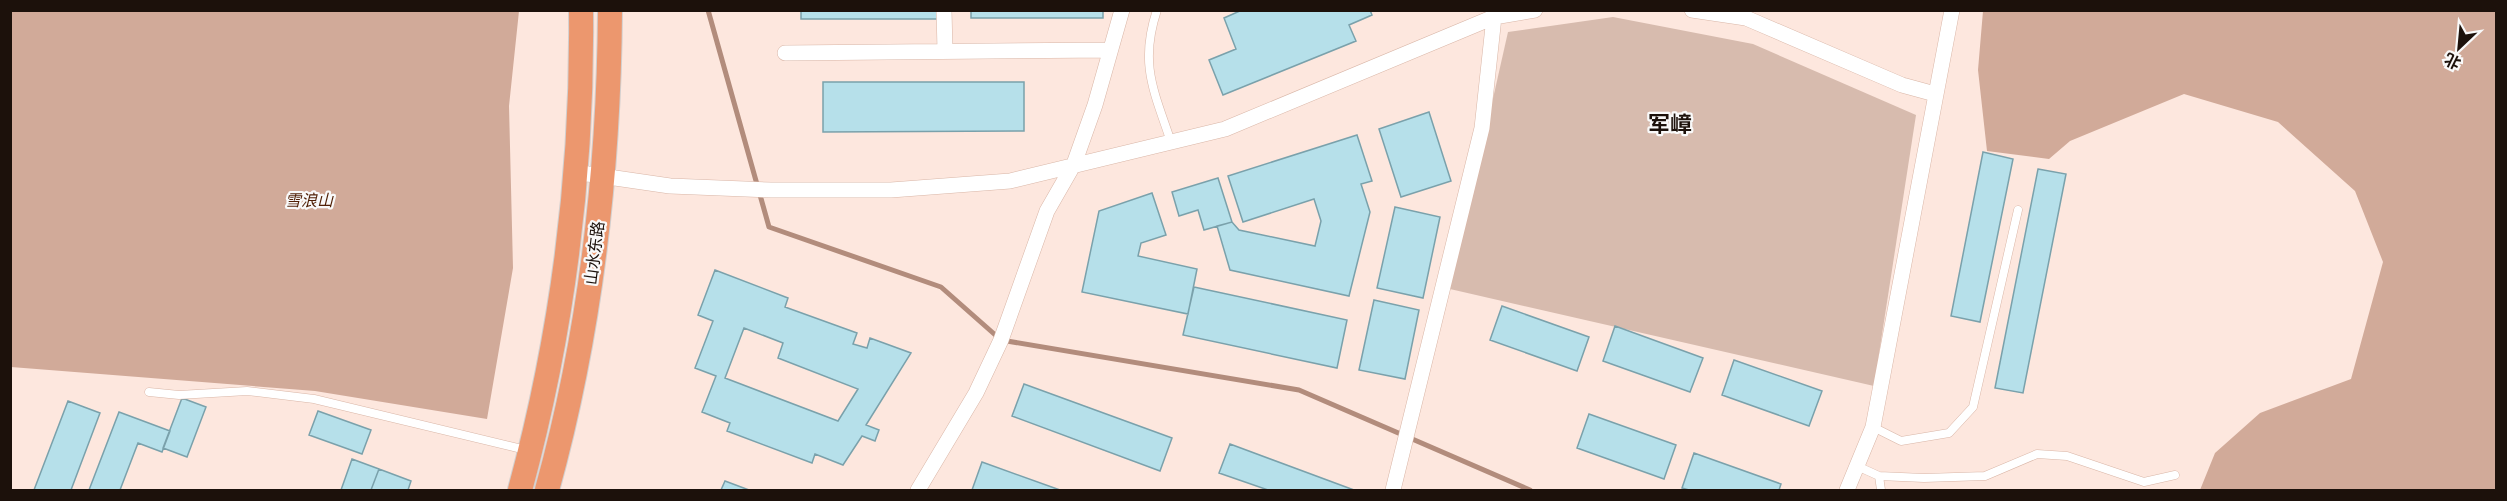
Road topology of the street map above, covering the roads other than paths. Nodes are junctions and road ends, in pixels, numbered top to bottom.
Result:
1 (581, 10) edge
2 (610, 10) edge
3 (944, 10) edge
4 (1122, 10) edge
5 (1157, 10) edge
6 (1534, 10) edge
7 (1692, 10) edge
8 (1952, 10) edge
9 (1494, 17) junction
10 (1110, 50) junction
11 (945, 51) junction
12 (785, 53) dead end
13 (1935, 94) junction
14 (1171, 142) junction
15 (1074, 164) junction
16 (574, 172) junction
17 (603, 176) junction
18 (2018, 210) dead end
19 (149, 392) dead end
20 (1873, 428) junction
21 (530, 451) junction
22 (1857, 466) junction
23 (2175, 475) dead end
24 (1879, 476) junction
25 (520, 490) edge
26 (547, 490) edge
27 (918, 490) edge
28 (1394, 490) edge
29 (1847, 490) edge
30 (1881, 490) edge

1 - 16 highway, 山水东路
2 - 17 highway, 山水东路
3 - 11 street
4 - 10 street
5 - 14 lane
6 - 9 street
7 - 13 street
8 - 13 street
9 - 14 street
9 - 28 street
10 - 11 street
10 - 15 street
11 - 12 street
13 - 20 street
14 - 15 street
15 - 17 street
15 - 27 street
16 - 17 street
16 - 21 highway, 山水东路
17 - 26 highway, 山水东路
18 - 20 lane
19 - 21 lane
20 - 22 street
21 - 25 highway, 山水东路
22 - 24 lane
22 - 29 street
23 - 24 lane
24 - 30 lane

